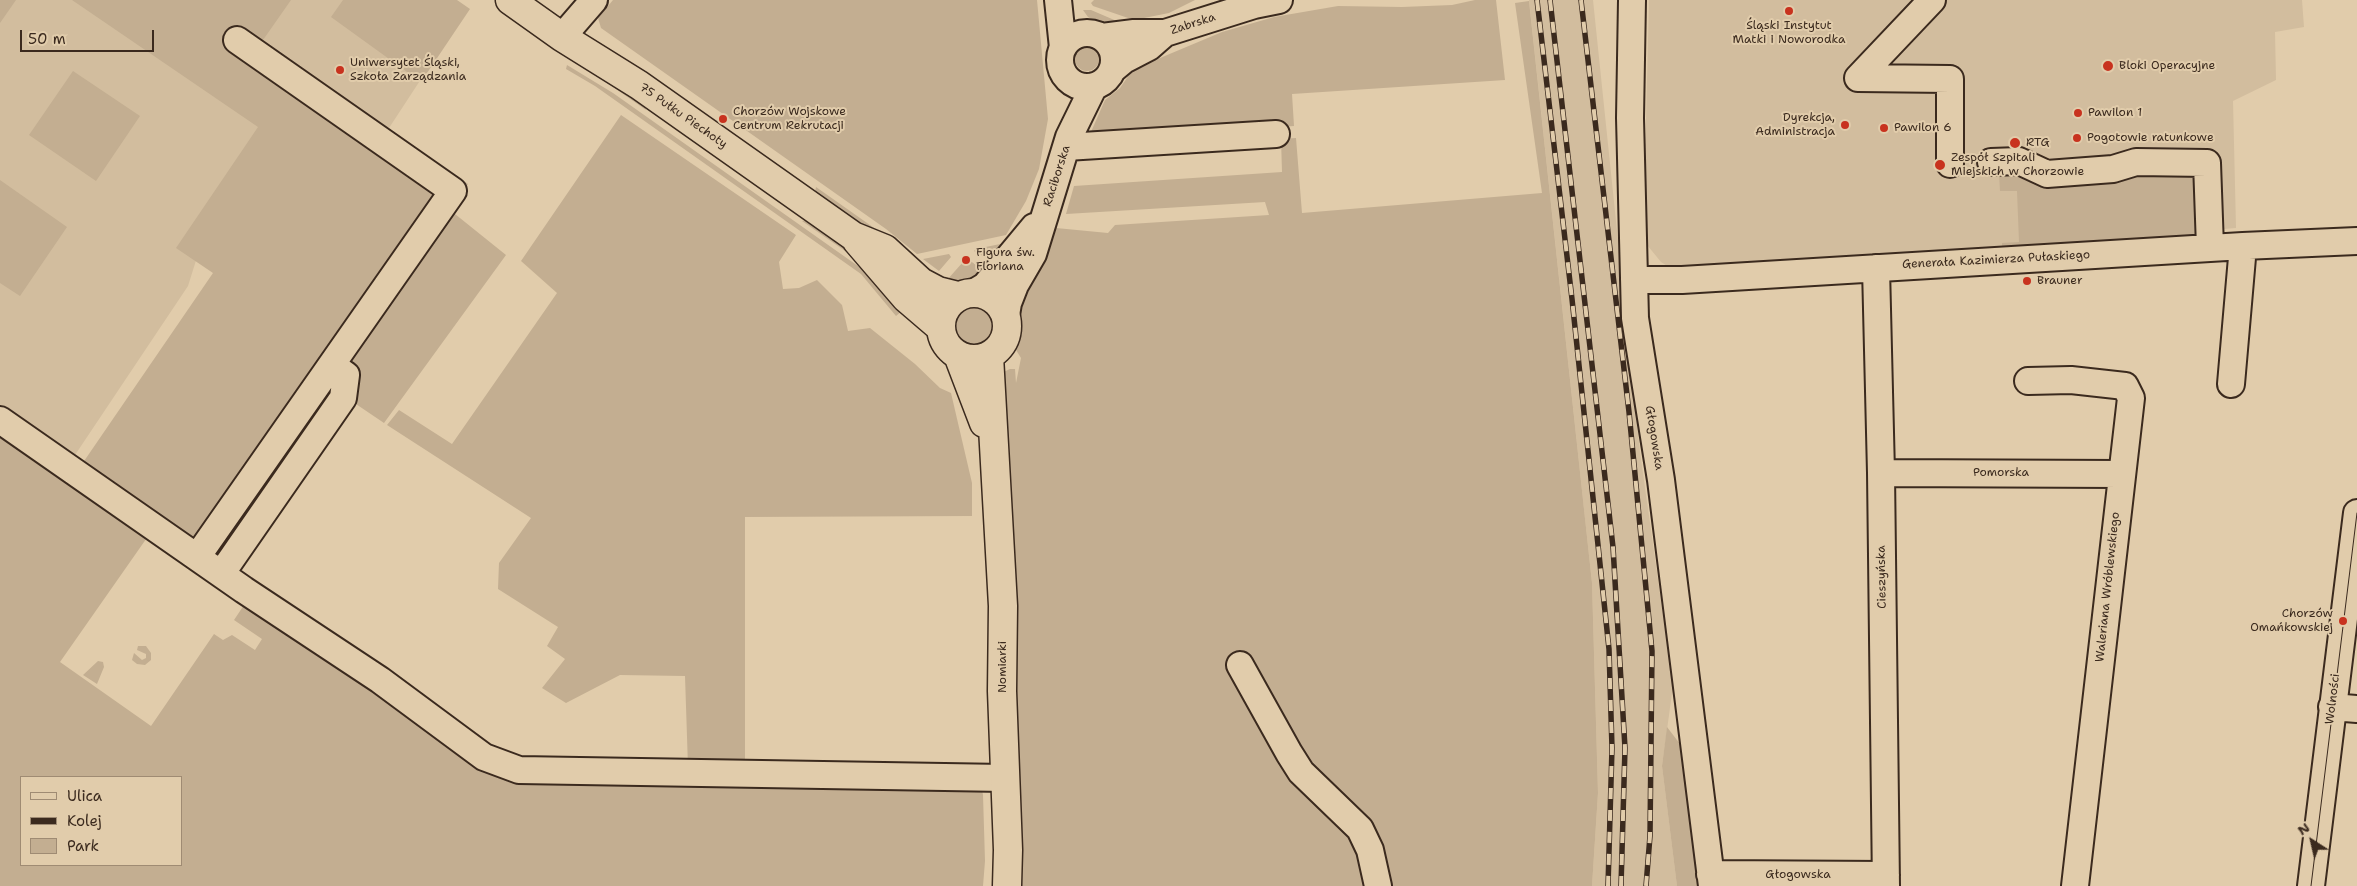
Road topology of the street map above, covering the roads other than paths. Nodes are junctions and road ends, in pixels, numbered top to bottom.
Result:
1 (510, 0) edge
2 (594, 0) edge
3 (1058, 0) edge
4 (1065, 0) edge
5 (1279, 0) edge
6 (1632, 0) edge
7 (1932, 0) edge
8 (1165, 33) junction
9 (1098, 35) junction
10 (562, 37) junction
11 (237, 40) dead end
12 (1063, 48) junction
13 (1064, 74) junction
14 (1103, 78) junction
15 (1276, 134) dead end
16 (1068, 142) junction
17 (2019, 161) junction
18 (2059, 161) dead end
19 (2099, 161) dead end
20 (1991, 162) dead end
21 (2136, 162) junction
22 (1950, 164) dead end
23 (1045, 215) junction
24 (853, 236) junction
25 (2357, 240) edge
26 (2243, 246) junction
27 (2210, 248) junction
28 (1876, 268) junction
29 (1634, 280) junction
30 (967, 294) junction
31 (1006, 315) junction
32 (941, 328) junction
33 (958, 355) junction
34 (989, 356) junction
35 (332, 365) junction
36 (2028, 381) dead end
37 (2231, 384) dead end
38 (0, 420) edge
39 (993, 448) junction
40 (1881, 473) junction
41 (2121, 474) junction
42 (2357, 513) edge
43 (197, 557) junction
44 (221, 574) junction
45 (1240, 665) dead end
46 (2345, 708) edge
47 (1005, 778) junction
48 (1711, 880) edge
49 (1886, 880) edge
50 (1007, 886) edge
51 (1378, 886) edge
52 (2075, 886) edge
53 (2311, 886) edge

1 - 10 main road, 75 Pułku Piechoty
2 - 10 street
3 - 12 street
4 - 9 street
5 - 8 street, Zabrska
6 - 29 street, Głogowska
7 - 22 street
8 - 9 street, Zabrska
8 - 14 street, Zabrska
9 - 12 street
9 - 14 street
10 - 24 main road, 75 Pułku Piechoty
11 - 35 street
12 - 13 street
13 - 14 street
13 - 16 street, Raciborska
14 - 16 street, Raciborska
15 - 16 street
16 - 23 street, Raciborska
17 - 18 street
17 - 20 street
17 - 21 street
19 - 21 street
21 - 27 street
23 - 30 street, Raciborska
23 - 31 street, Raciborska
24 - 30 main road, 75 Pułku Piechoty
24 - 32 main road, 75 Pułku Piechoty
25 - 26 street, Generała Kazimierza Pułaskiego
26 - 27 street, Generała Kazimierza Pułaskiego
26 - 37 street
27 - 28 street, Generała Kazimierza Pułaskiego
28 - 29 street, Generała Kazimierza Pułaskiego
28 - 40 street, Cieszyńska
29 - 48 street, Głogowska
30 - 31 main road
30 - 32 main road
31 - 34 main road
32 - 33 main road
33 - 34 main road
33 - 39 main road, Nomiarki
34 - 39 main road, Nomiarki
35 - 43 street
35 - 44 street
36 - 41 street, Waleriana Wróblewskiego
38 - 43 street
39 - 47 main road, Nomiarki
40 - 41 street, Pomorska
40 - 49 street, Cieszyńska
41 - 52 street, Waleriana Wróblewskiego
42 - 46 street, Wolności
43 - 44 street
44 - 47 street
45 - 51 street
46 - 53 street, Wolności
47 - 50 main road, Nomiarki
48 - 49 street, Głogowska

